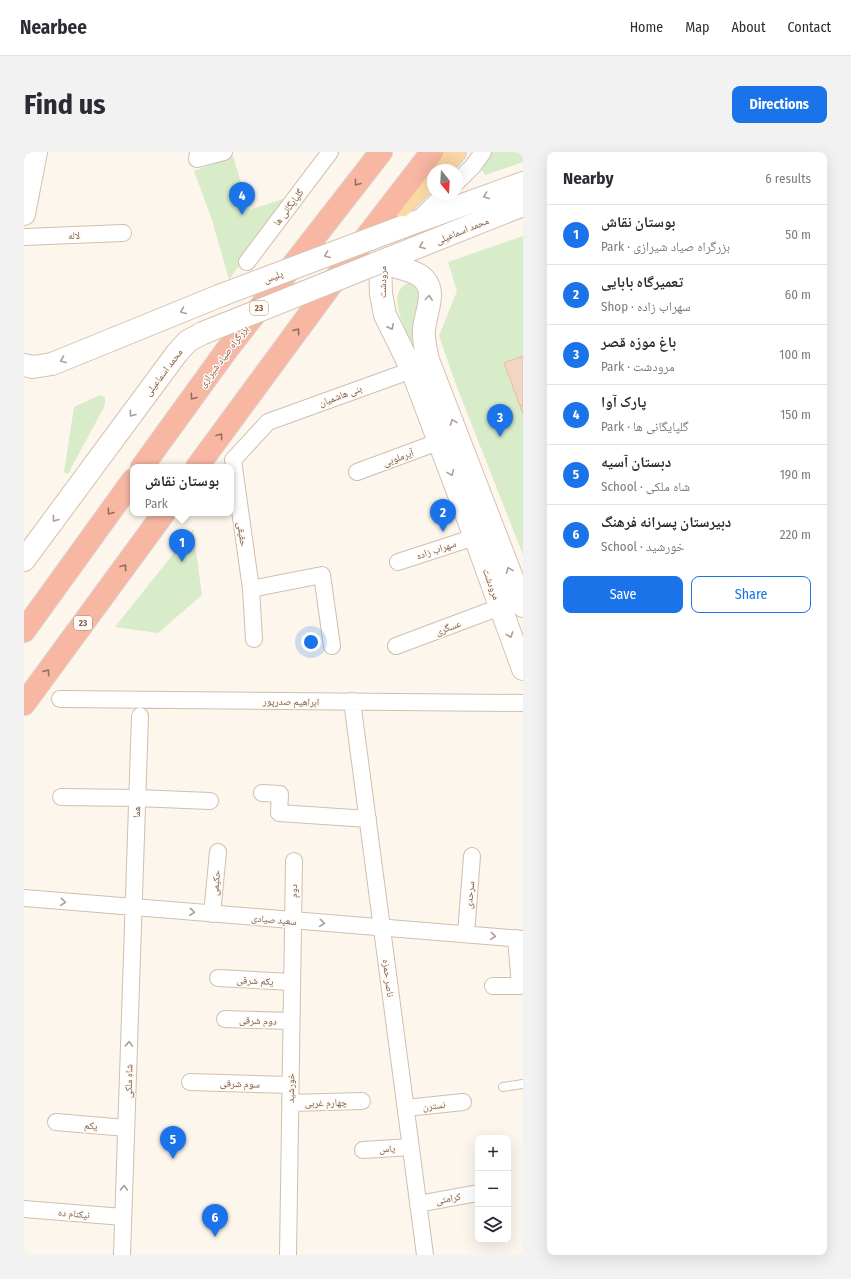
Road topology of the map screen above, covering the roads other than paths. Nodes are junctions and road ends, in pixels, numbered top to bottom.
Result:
1 (198, 152) edge
2 (224, 152) edge
3 (330, 152) edge
4 (381, 152) edge
5 (432, 152) edge
6 (455, 152) edge
7 (483, 152) edge
8 (31, 162) edge
9 (444, 164) edge
10 (463, 176) edge
11 (427, 181) edge
12 (523, 182) edge
13 (437, 200) edge
14 (523, 205) edge
15 (24, 214) edge
16 (409, 224) junction
17 (123, 233) dead end
18 (24, 237) edge
19 (361, 244) junction
20 (247, 262) dead end
21 (380, 262) junction
22 (418, 275) junction
23 (381, 294) junction
24 (24, 365) edge
25 (412, 370) junction
26 (268, 422) joint
27 (438, 442) junction
28 (144, 464) edge
29 (199, 464) edge
30 (234, 464) edge
31 (234, 467) edge
32 (357, 472) dead end
33 (130, 484) edge
34 (162, 516) edge
35 (475, 537) junction
36 (24, 560) edge
37 (398, 562) dead end
38 (251, 589) junction
39 (523, 606) edge
40 (500, 607) junction
41 (24, 631) edge
42 (254, 639) dead end
43 (332, 646) dead end
44 (396, 646) dead end
45 (523, 669) edge
46 (60, 699) dead end
47 (352, 702) junction
48 (523, 703) edge
49 (24, 704) edge
50 (140, 716) dead end
51 (262, 794) dead end
52 (61, 797) dead end
53 (137, 798) junction
54 (210, 801) dead end
55 (368, 819) junction
56 (218, 852) dead end
57 (472, 856) dead end
58 (294, 861) dead end
59 (24, 898) edge
60 (133, 907) junction
61 (212, 914) junction
62 (293, 920) junction
63 (382, 928) junction
64 (466, 934) junction
65 (519, 939) edge
66 (218, 978) dead end
67 (292, 982) junction
68 (493, 986) dead end
69 (226, 1019) dead end
70 (291, 1021) junction
71 (190, 1082) dead end
72 (523, 1084) edge
73 (290, 1085) junction
74 (503, 1087) dead end
75 (362, 1101) dead end
76 (290, 1102) junction
77 (462, 1102) dead end
78 (406, 1108) junction
79 (56, 1122) dead end
80 (126, 1128) junction
81 (411, 1147) junction
82 (362, 1150) dead end
83 (475, 1194) edge
84 (418, 1204) junction
85 (24, 1209) edge
86 (123, 1217) junction
87 (122, 1255) edge
88 (288, 1255) edge
89 (425, 1255) edge

1 - 2 street
3 - 20 street, گلپایگانی ها
4 -> 28 highway, بزرگراه صیاد شیرازی / 23
5 - 19 highway
6 - 9 main road
7 - 10 street
8 - 15 main road
11 - 19 main road
12 -> 16 main road, پلیس
13 - 16 street
14 -> 21 main road, محمد اسماعیلی
16 -> 24 main road, پلیس, bridge
17 - 18 street, لاله
29 -> 19 highway
21 - 22 main road, مرودشت
21 - 23 main road, مرودشت
21 -> 36 main road, محمد اسماعیلی, bridge
22 - 23 main road
39 -> 22 main road, مرودشت
23 -> 25 main road, مرودشت
25 - 26 street, بنی هاشمیان
25 - 27 main road, مرودشت
26 - 30 street, حقیقی
27 - 32 street, آیرملویی
27 -> 35 main road, مرودشت
31 - 38 street, حقیقی
33 -> 41 highway
49 -> 34 highway, 23
35 - 37 street, سهراب زاده
35 - 40 main road, مرودشت
38 - 42 street, حقیقی
38 - 43 street
40 - 44 street, عسگری
40 -> 45 main road, مرودشت
46 - 47 street, ابراهیم صدرپور
47 - 48 street, ابراهیم صدرپور
47 - 55 street, ناصر حمزه
50 - 53 street, هما
51 - 55 street
52 - 53 street
53 - 54 street
53 - 60 street, هما
55 - 63 street, ناصر حمزه
56 - 61 street, حکیمی
57 - 64 street, سرحدی
58 - 62 street, دوم
59 -> 60 street, سعید صیادی
60 -> 61 street, سعید صیادی
80 -> 60 street, شاه ملکی
61 - 62 street, سعید صیادی
62 -> 63 street, سعید صیادی
62 - 67 street, خورشید
63 - 64 street, سعید صیادی
63 - 78 street, ناصر حمزه
64 -> 65 street, سعید صیادی
65 - 68 street
66 - 67 street, یکم شرقی
67 - 70 street, خورشید
69 - 70 street, دوم شرقی
70 - 73 street, خورشید
71 - 73 street, سوم شرقی
72 - 74 lane
73 - 76 street, خورشید
75 - 76 street, چهارم غربی
76 - 88 street, خورشید
77 - 78 street, نسترن
78 - 81 street, ناصر حمزه
79 - 80 street, یکم
86 -> 80 street, شاه ملکی
81 - 82 street, یاس
81 - 84 street, ناصر حمزه
83 - 84 street, کرامتی
84 - 89 street, ناصر حمزه
85 - 86 street, نیکنام ده
86 - 87 street, شاه ملکی

